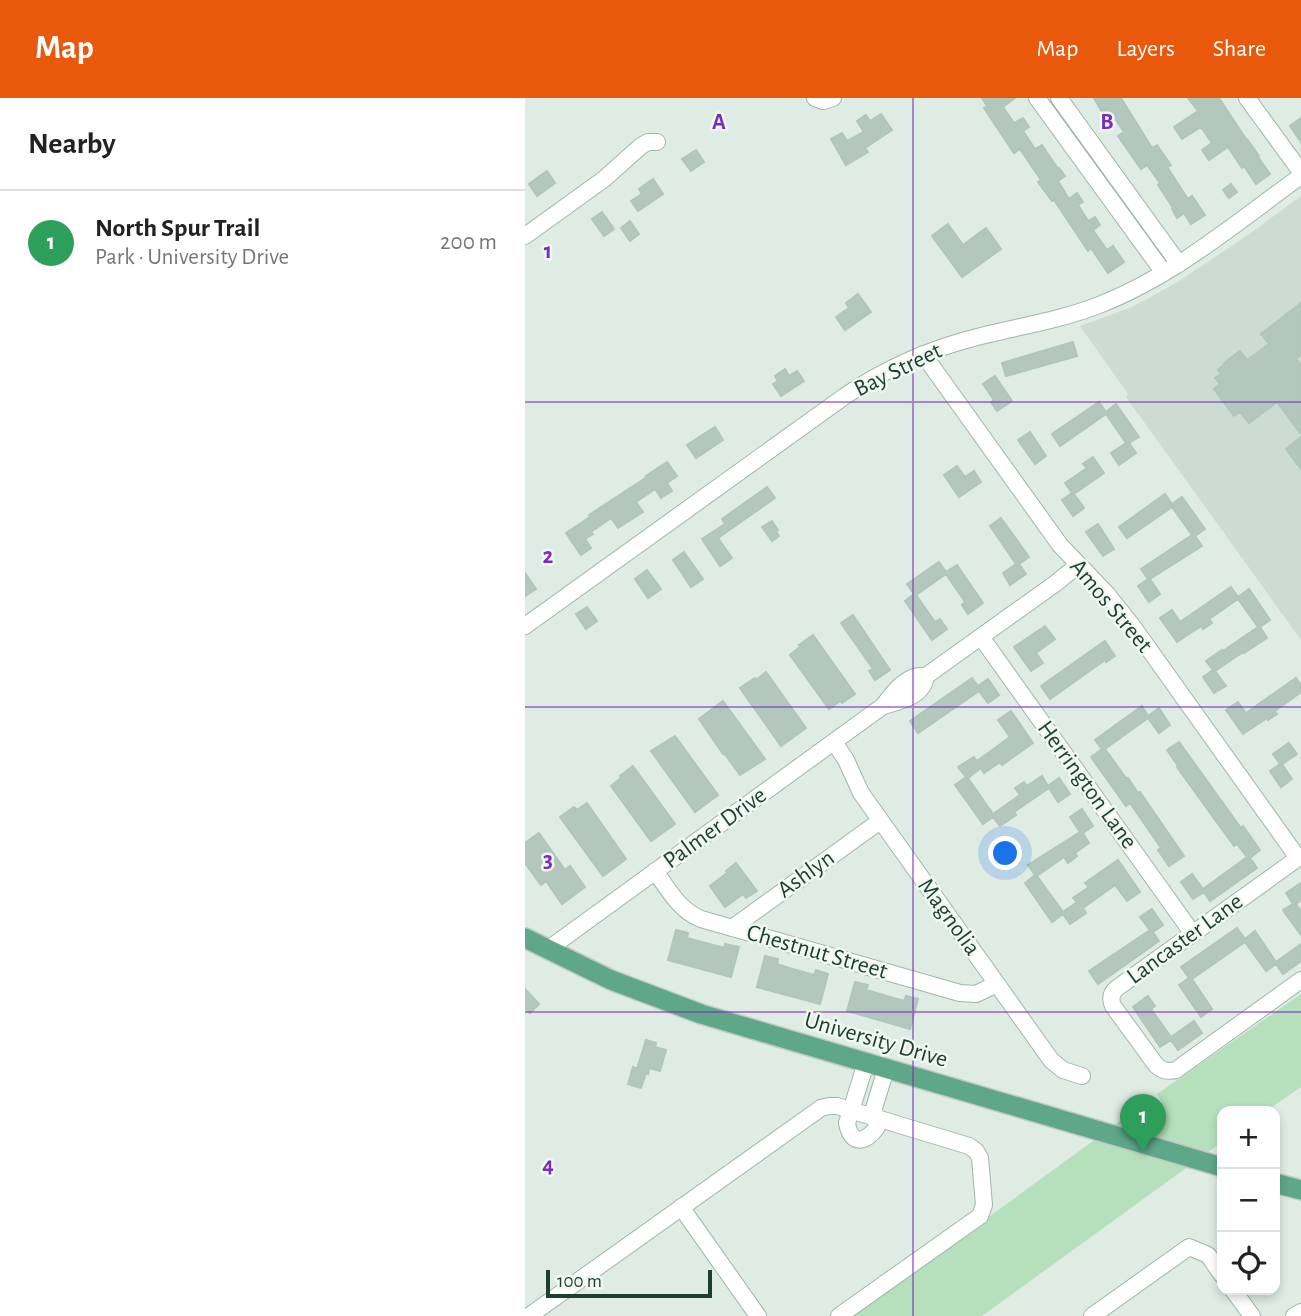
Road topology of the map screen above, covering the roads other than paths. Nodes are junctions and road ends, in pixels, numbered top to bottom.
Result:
1 (815, 98) edge
2 (833, 98) edge
3 (1037, 98) edge
4 (1059, 98) edge
5 (1247, 98) edge
6 (657, 142) dead end
7 (1109, 167) junction
8 (1301, 174) edge
9 (1095, 178) junction
10 (525, 236) edge
11 (1179, 264) junction
12 (1164, 273) junction
13 (923, 354) junction
14 (1078, 565) junction
15 (525, 626) edge
16 (981, 637) junction
17 (834, 742) junction
18 (880, 821) junction
19 (1300, 857) edge
20 (655, 871) junction
21 (732, 928) junction
22 (1193, 934) junction
23 (533, 945) edge
24 (1301, 980) edge
25 (997, 984) junction
26 (866, 1063) junction
27 (886, 1069) junction
28 (1082, 1076) dead end
29 (852, 1111) junction
30 (876, 1118) junction
31 (1217, 1166) edge
32 (1280, 1184) edge
33 (1301, 1190) edge
34 (681, 1207) junction
35 (1217, 1268) edge
36 (1237, 1295) edge
37 (1301, 1312) edge
38 (529, 1316) edge
39 (758, 1316) edge
40 (839, 1316) edge
41 (1093, 1316) edge
42 (1252, 1316) edge
43 (1294, 1316) edge

1 - 2 street
3 - 9 street
4 - 7 street
5 - 8 street
6 - 10 street
7 - 9 street
7 - 11 street
8 - 11 street, Bay Street
9 - 12 street
11 - 12 street, Bay Street
12 - 13 street, Bay Street
13 - 14 street, Amos Street
13 - 15 street, Bay Street
14 - 16 street, Palmer Drive
14 - 19 street, Amos Street
16 - 17 street, Palmer Drive
16 - 22 street, Herrington Lane
17 - 18 street, Magnolia
17 - 20 street, Palmer Drive
18 - 21 street, Ashlyn
18 - 25 street, Magnolia
19 - 22 street, Lancaster Lane
20 - 21 street, Chestnut Street
20 - 23 street, Palmer Drive
21 - 25 street, Chestnut Street
22 - 24 street, Lancaster Lane
23 - 26 main road, University Drive
25 - 28 street, Magnolia
26 - 27 main road, University Drive
26 - 29 street
27 - 30 street
27 - 31 main road, University Drive
29 - 30 street
29 - 30 street
29 - 34 street
30 - 40 street
32 - 33 main road
34 - 38 street
34 - 39 street
35 - 41 street
36 - 42 street
37 - 43 street

